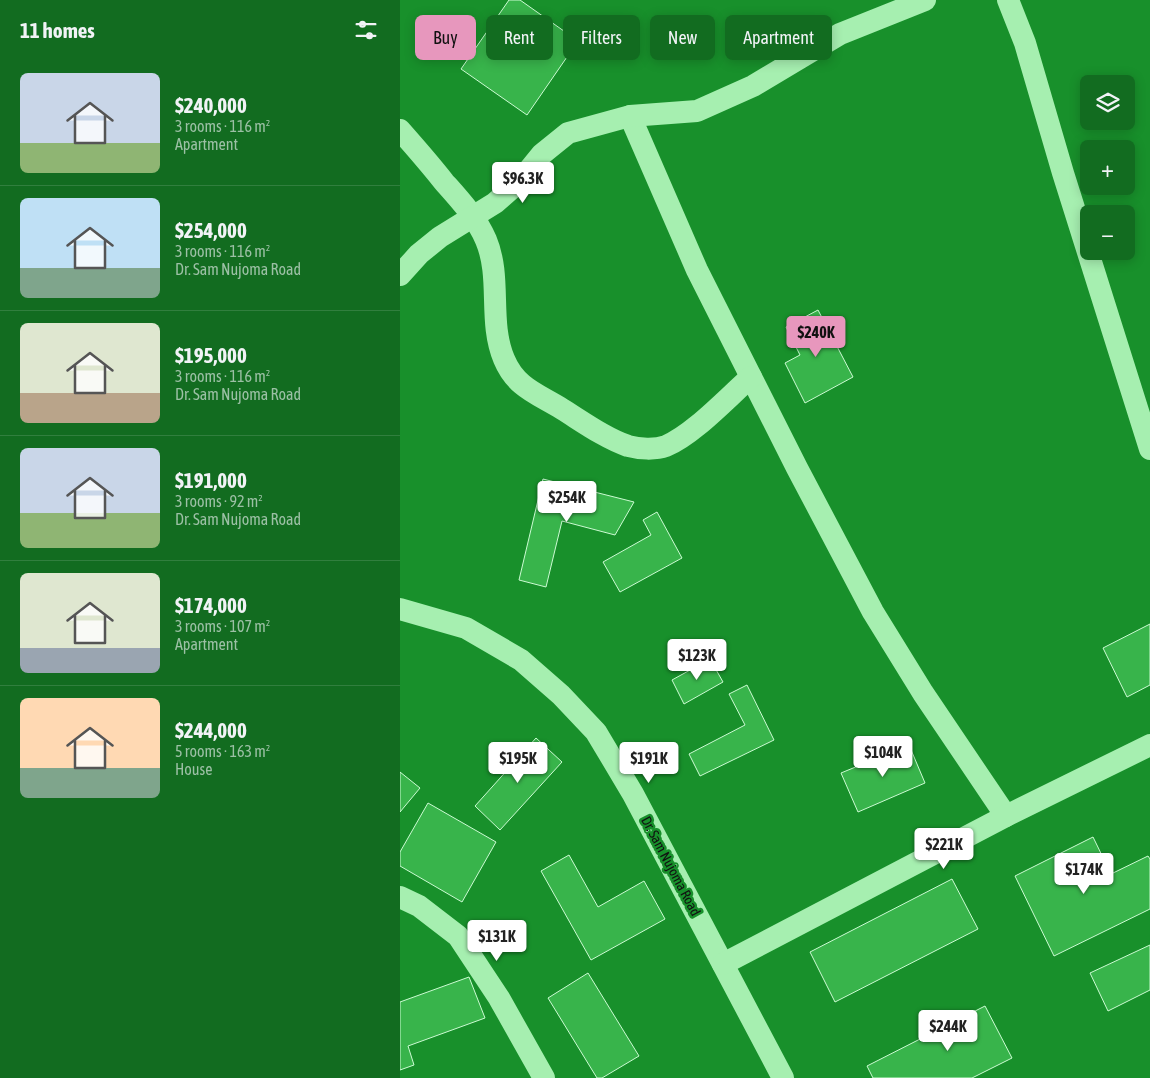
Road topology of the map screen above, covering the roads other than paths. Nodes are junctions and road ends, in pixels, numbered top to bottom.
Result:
1 (925, 0) edge
2 (1008, 0) edge
3 (630, 116) junction
4 (400, 130) edge
5 (474, 216) junction
6 (400, 275) edge
7 (750, 377) junction
8 (1150, 449) edge
9 (400, 609) edge
10 (1150, 745) edge
11 (1006, 816) junction
12 (400, 897) edge
13 (723, 964) junction
14 (544, 1078) edge
15 (783, 1078) edge

1 - 3 street
2 - 8 street
3 - 5 street
3 - 7 street
4 - 5 street
5 - 6 street
5 - 7 street
7 - 11 street
9 - 13 street, Dr. Sam Nujoma Road
10 - 11 street
11 - 13 street
12 - 14 street
13 - 15 street, Dr. Sam Nujoma Road

